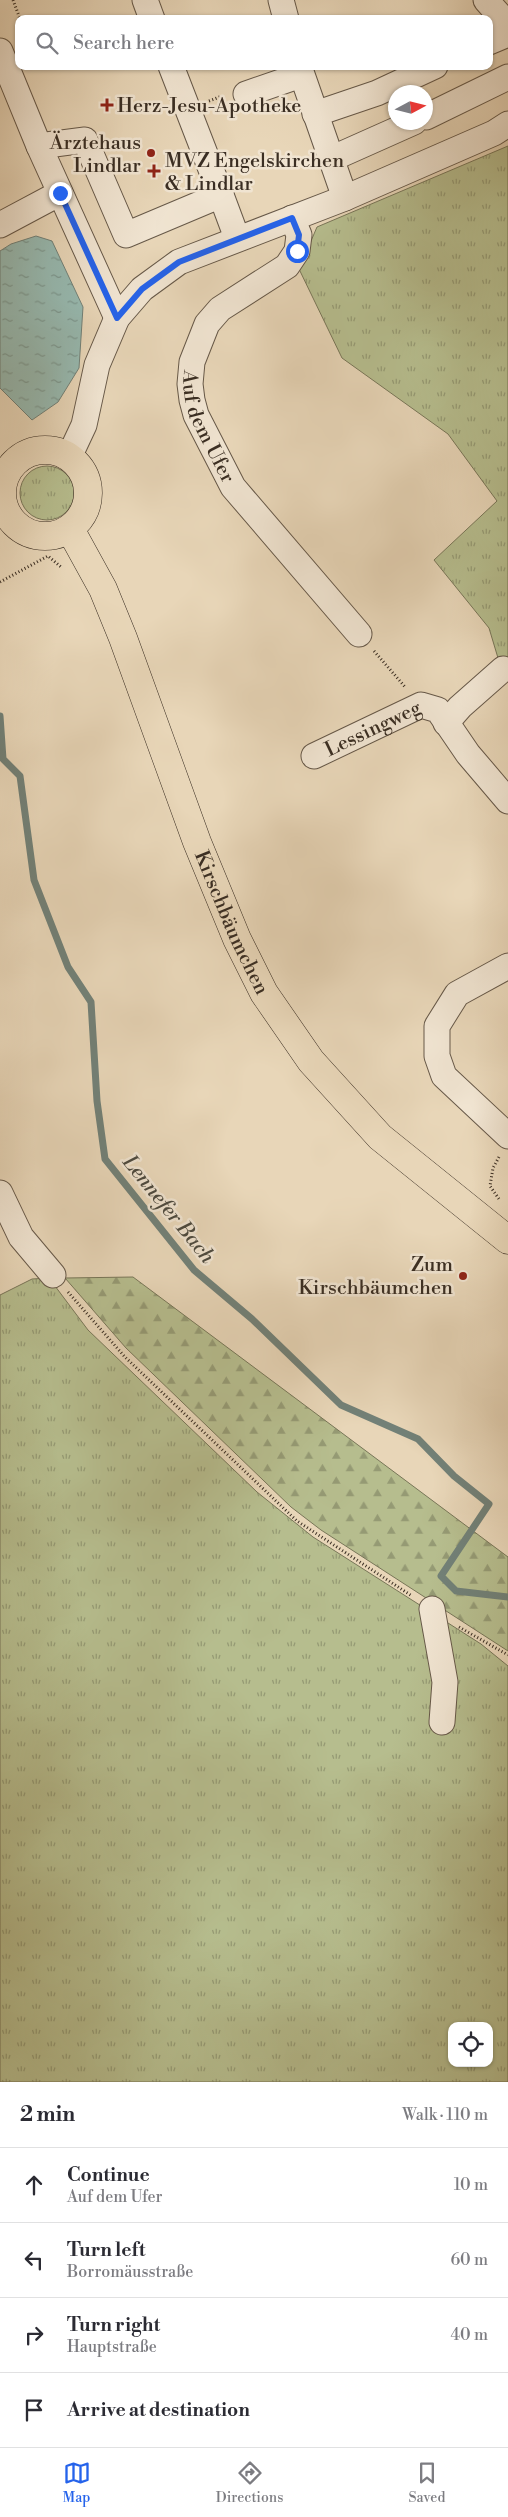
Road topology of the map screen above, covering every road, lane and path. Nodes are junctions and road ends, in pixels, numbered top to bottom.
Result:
1 (13, 0) edge
2 (145, 0) edge
3 (282, 0) edge
4 (486, 0) edge
5 (19, 15) edge
6 (151, 15) edge
7 (285, 15) edge
8 (508, 25) edge
9 (508, 34) edge
10 (493, 40) edge
11 (0, 51) edge
12 (173, 70) edge
13 (426, 70) edge
14 (300, 71) edge
15 (508, 77) edge
16 (8, 94) edge
17 (237, 94) joint
18 (188, 110) junction
19 (315, 114) junction
20 (433, 114) edge
21 (508, 124) edge
22 (396, 130) edge
23 (38, 146) junction
24 (331, 159) junction
25 (60, 193) junction
26 (221, 195) junction
27 (345, 198) junction
28 (292, 218) junction
29 (0, 225) edge
30 (237, 238) junction
31 (117, 318) junction
32 (7, 455) edge
33 (69, 457) junction
34 (70, 529) junction
35 (88, 562) junction
36 (0, 582) edge
37 (359, 634) joint
38 (503, 670) dead end
39 (420, 706) junction
40 (446, 723) junction
41 (314, 756) dead end
42 (508, 801) edge
43 (508, 966) edge
44 (505, 1134) edge
45 (0, 1193) edge
46 (502, 1235) edge
47 (53, 1274) joint
48 (432, 1609) junction
49 (508, 1655) edge
50 (442, 1722) dead end

1 - 5 path
2 - 6 street
3 - 7 street
4 - 8 street
9 - 10 street
11 - 16 street
12 - 18 street
13 - 19 street
14 - 17 street
14 - 19 street
15 - 20 street
16 - 23 street
17 - 18 path
18 - 26 street
19 - 24 street
21 - 27 street
22 - 24 street
23 - 25 street
23 - 26 street
24 - 27 street
25 - 29 street
25 - 31 street
26 - 30 street
27 - 28 street
28 - 30 street
28 - 37 street, Auf dem Ufer
30 - 31 street
31 - 33 street
32 - 33 main road
32 - 34 main road
33 - 34 main road
34 - 35 main road, Kirschbäumchen
35 - 36 path
35 - 46 main road, Kirschbäumchen
37 - 39 path
38 - 40 street
39 - 40 street, Lessingweg
39 - 41 street, Lessingweg
40 - 42 street, Lessingweg
43 - 44 street
44 - 46 path
45 - 47 street
47 - 48 path
48 - 49 path
48 - 50 street

